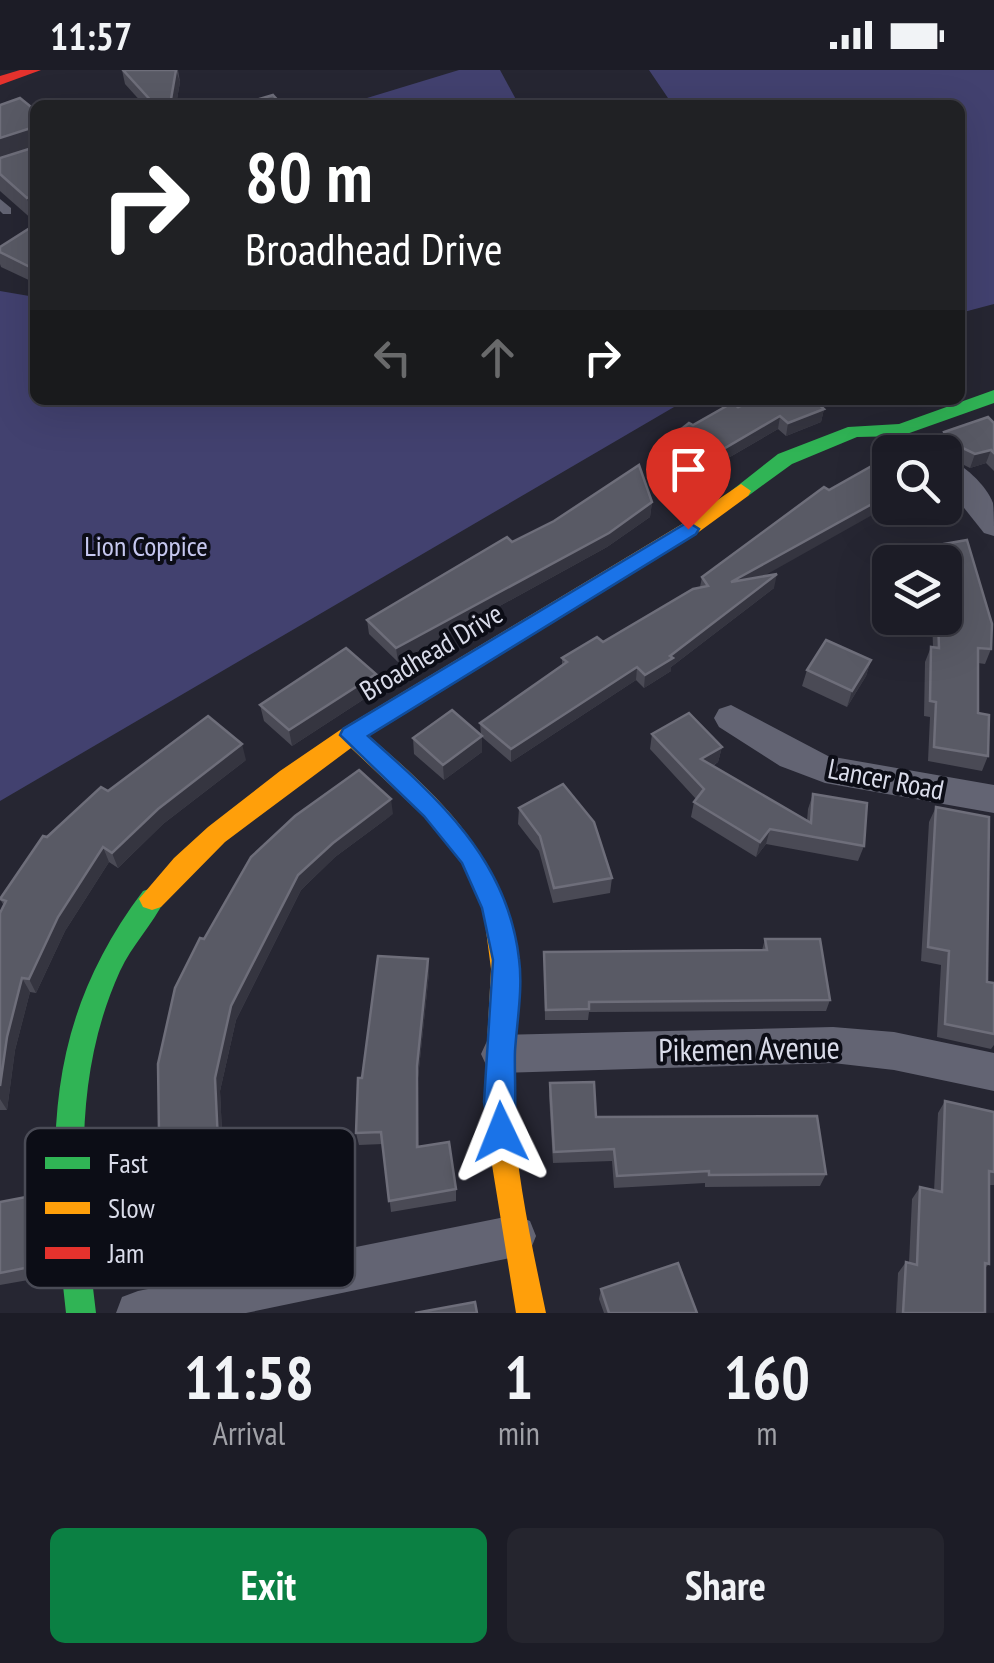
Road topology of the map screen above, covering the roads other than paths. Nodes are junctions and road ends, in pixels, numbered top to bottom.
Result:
1 (34, 70) edge
2 (0, 81) edge
3 (994, 396) edge
4 (901, 430) junction
5 (907, 435) edge
6 (962, 484) edge
7 (994, 526) edge
8 (731, 718) dead end
9 (351, 735) junction
10 (994, 799) edge
11 (501, 1054) junction
12 (994, 1072) edge
13 (70, 1128) edge
14 (515, 1236) junction
15 (355, 1269) edge
16 (78, 1288) edge
17 (260, 1288) edge
18 (81, 1313) edge
19 (138, 1313) edge
20 (531, 1313) edge

1 - 2 street
3 - 4 street, Broadhead Drive
4 - 5 street
4 - 9 street, Broadhead Drive
6 - 7 street
8 - 10 street, Lancer Road
9 - 11 street
9 - 13 street, Broadhead Drive
11 - 12 street, Pikemen Avenue
11 - 14 street
14 - 15 street
14 - 20 street
16 - 18 street, Broadhead Drive
17 - 19 street

